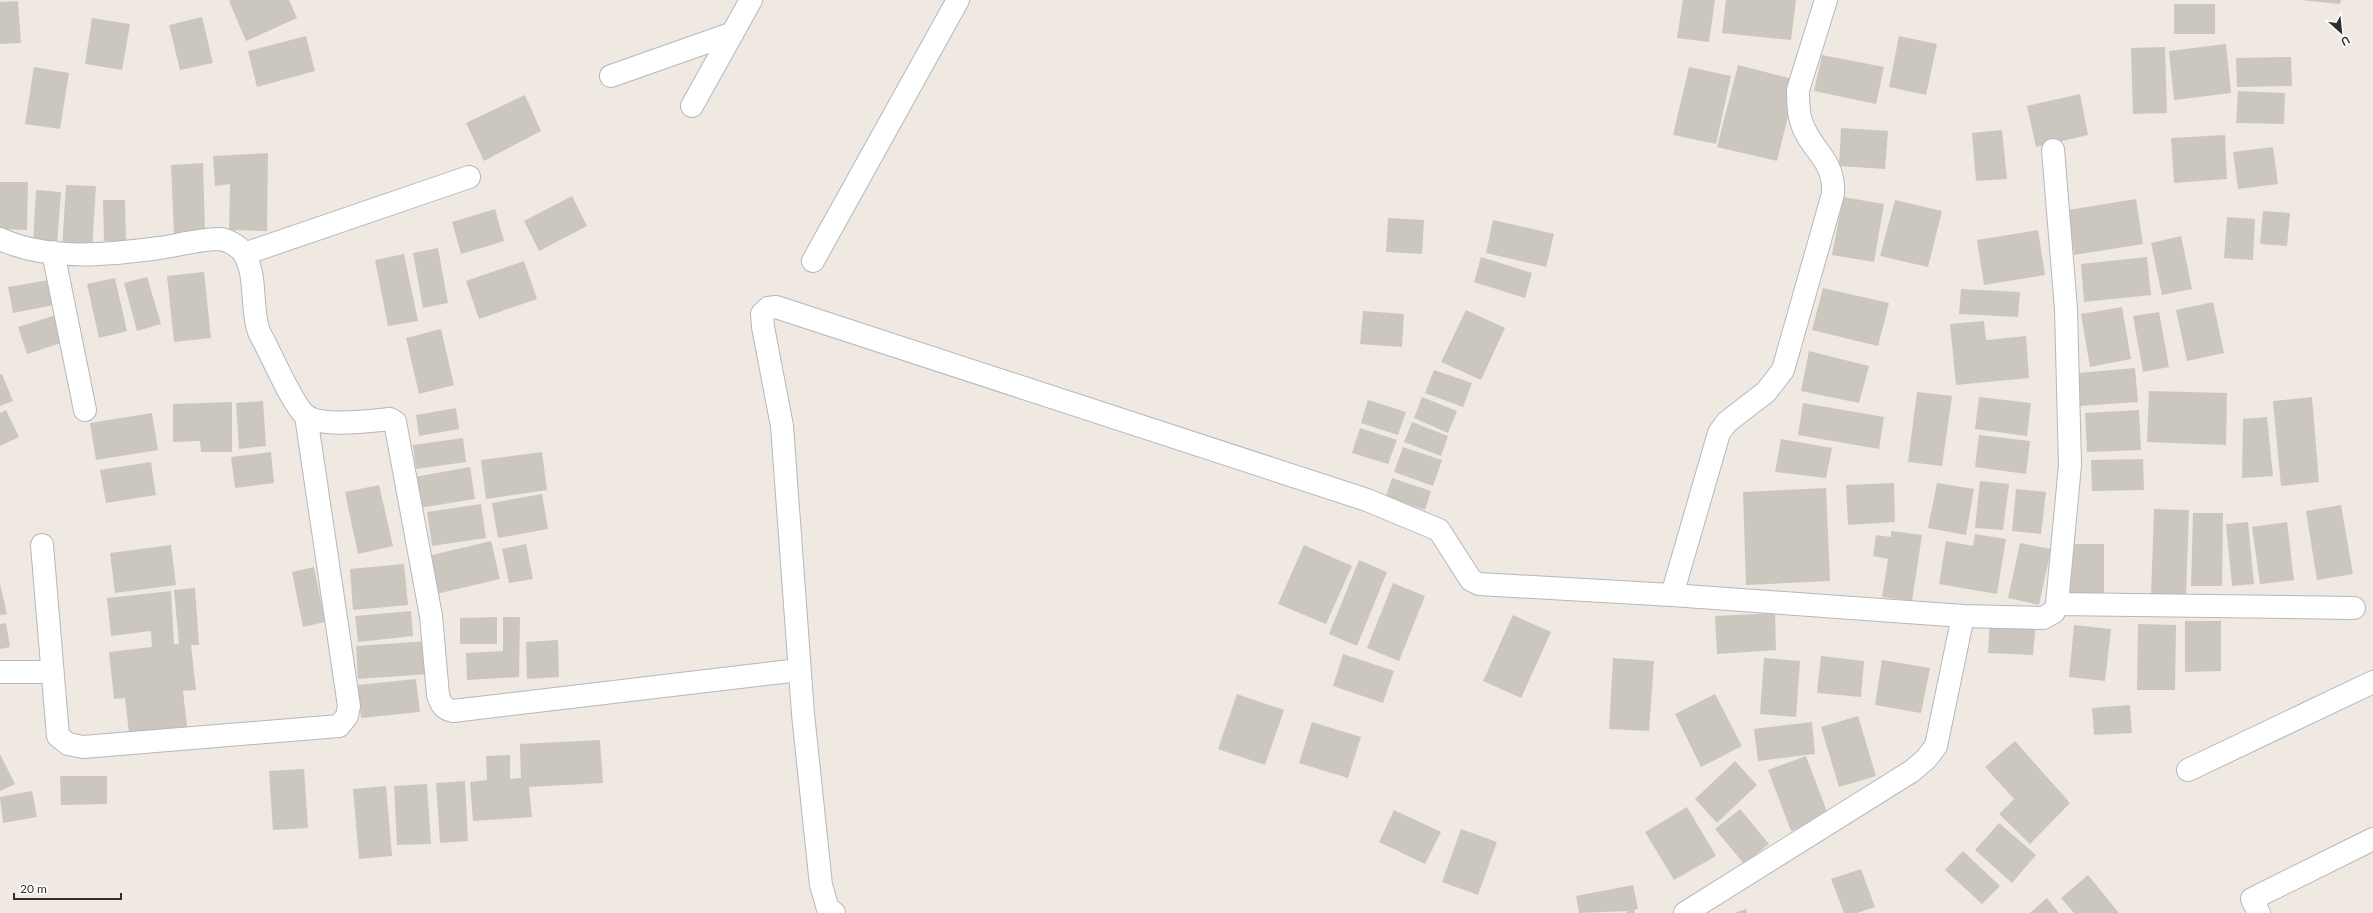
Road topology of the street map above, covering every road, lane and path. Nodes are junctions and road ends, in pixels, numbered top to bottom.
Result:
1 (751, 0) edge
2 (958, 0) edge
3 (1826, 0) edge
4 (733, 33) junction
5 (611, 76) dead end
6 (692, 106) dead end
7 (2053, 150) dead end
8 (469, 177) dead end
9 (0, 238) edge
10 (53, 252) junction
11 (244, 254) junction
12 (813, 261) dead end
13 (85, 410) dead end
14 (306, 416) junction
15 (42, 545) dead end
16 (1672, 595) junction
17 (2057, 604) junction
18 (2354, 608) dead end
19 (1963, 616) junction
20 (799, 670) junction
21 (0, 672) edge
22 (52, 672) junction
23 (2373, 682) edge
24 (2188, 770) dead end
25 (2373, 839) edge
26 (834, 913) edge
27 (1685, 913) edge
28 (2259, 913) edge

1 - 4 street
2 - 12 street
3 - 16 street
4 - 5 street
4 - 6 street
7 - 17 street
8 - 11 street
9 - 10 street
10 - 11 street
10 - 13 street
11 - 14 street
14 - 20 street
14 - 22 street
15 - 22 street
16 - 19 street
16 - 20 street
17 - 18 street
17 - 19 street
19 - 27 street
20 - 26 street
21 - 22 street
23 - 24 street
25 - 28 street

